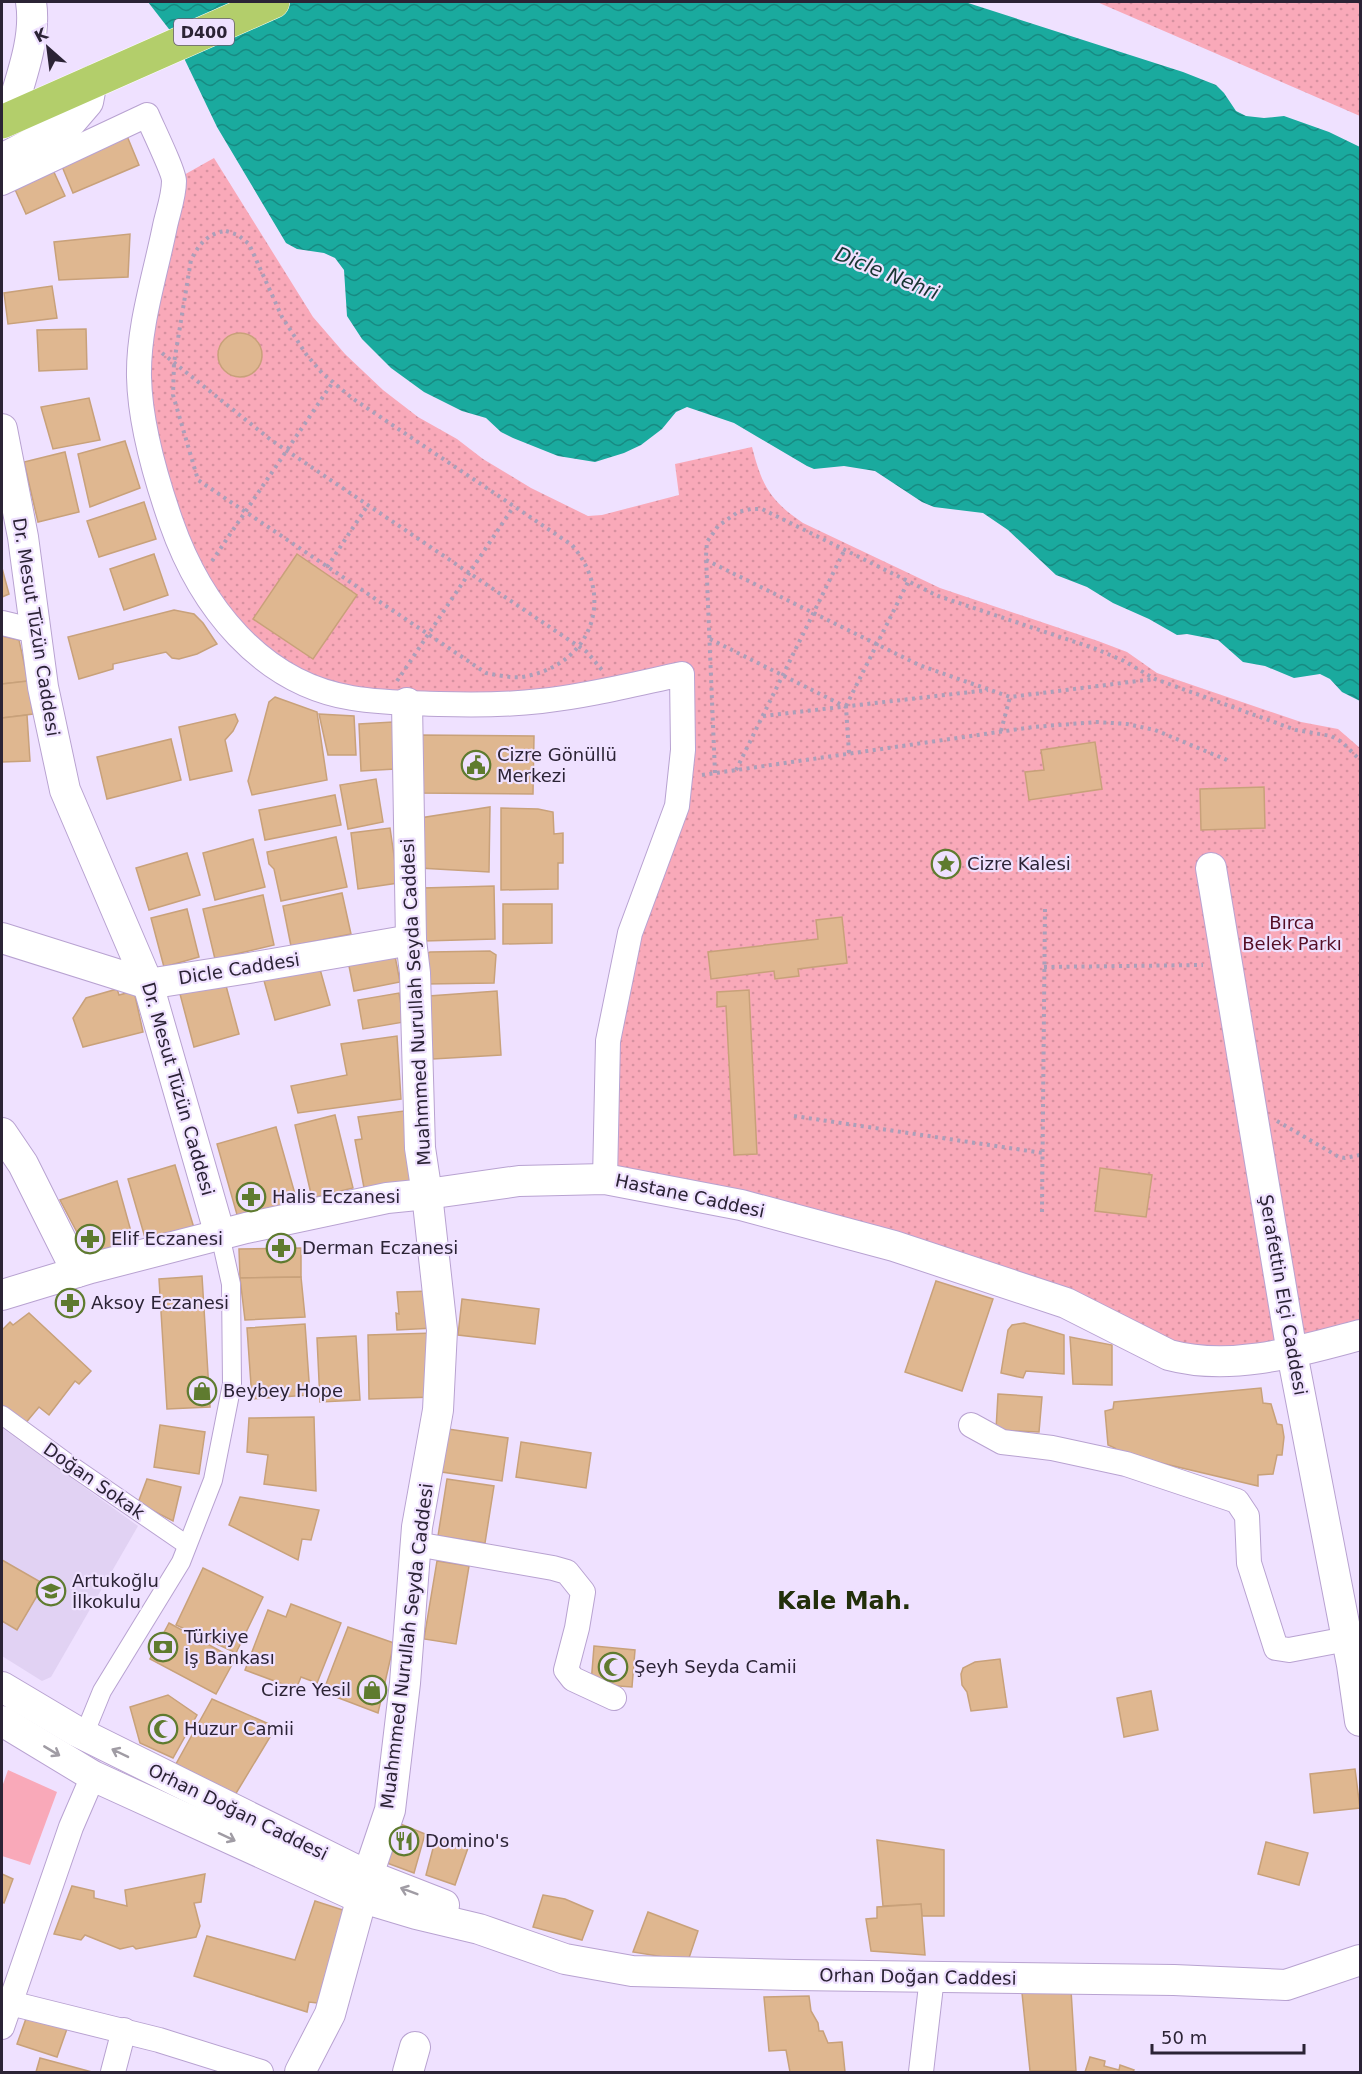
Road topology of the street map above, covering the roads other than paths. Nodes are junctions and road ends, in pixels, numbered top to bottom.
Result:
1 (31, 2) edge
2 (273, 2) edge
3 (93, 81) junction
4 (5, 121) edge
5 (2, 159) edge
6 (2, 183) edge
7 (2, 429) edge
8 (2, 623) edge
9 (35, 631) junction
10 (395, 703) junction
11 (1211, 868) dead end
12 (2, 938) edge
13 (411, 939) junction
14 (148, 984) junction
15 (2, 1133) edge
16 (605, 1179) junction
17 (427, 1194) junction
18 (220, 1235) junction
19 (77, 1272) junction
20 (2, 1295) edge
21 (1360, 1335) edge
22 (1292, 1353) junction
23 (2, 1415) edge
24 (971, 1425) dead end
25 (416, 1544) junction
26 (188, 1545) junction
27 (1347, 1639) junction
28 (2, 1687) edge
29 (614, 1698) dead end
30 (2, 1721) edge
31 (1360, 1721) edge
32 (84, 1735) junction
33 (93, 1776) junction
34 (366, 1887) junction
35 (1360, 1960) edge
36 (932, 1977) junction
37 (10, 2003) junction
38 (2, 2027) edge
39 (124, 2030) junction
40 (112, 2073) edge
41 (261, 2073) edge
42 (300, 2073) edge
43 (921, 2073) edge

1 - 4 street
2 - 3 main road, D400
3 - 4 main road, D400
3 - 5 street
6 - 10 street
7 - 9 street, Dr. Mesut Tüzün Caddesi
8 - 9 street
9 - 14 street, Dr. Mesut Tüzün Caddesi
10 - 13 street, Muahmmed Nurullah Seyda Caddesi
10 - 16 street
11 - 22 street, Şerafettin Elçi Caddesi
12 - 14 street, Dicle Caddesi
13 - 14 street, Dicle Caddesi
13 - 17 street, Muahmmed Nurullah Seyda Caddesi
14 - 18 street, Dr. Mesut Tüzün Caddesi
15 - 19 street
16 - 17 street, Hastane Caddesi
16 - 22 street, Hastane Caddesi
17 - 18 street, Hastane Caddesi
17 - 25 street, Muahmmed Nurullah Seyda Caddesi
18 - 19 street, Hastane Caddesi
18 - 26 street, Dr. Mesut Tüzün Caddesi
19 - 20 street, Hastane Caddesi
21 - 22 street, Hastane Caddesi
22 - 27 street, Şerafettin Elçi Caddesi
23 - 26 street, Doğan Sokak
24 - 27 street
25 - 29 street
25 - 34 street, Muahmmed Nurullah Seyda Caddesi
26 - 32 street, Dr. Mesut Tüzün Caddesi
27 - 31 street, Şerafettin Elçi Caddesi
28 - 32 street, Orhan Doğan Caddesi
30 -> 33 street, Orhan Doğan Caddesi
32 - 33 street
34 -> 32 street, Orhan Doğan Caddesi
33 -> 34 street, Orhan Doğan Caddesi
33 - 37 street
34 - 36 street, Orhan Doğan Caddesi
34 - 42 street, Muahmmed Nurullah Seyda Caddesi
35 - 36 street, Orhan Doğan Caddesi
36 - 43 street
37 - 38 street
37 - 39 street
39 - 40 street
39 - 41 street

